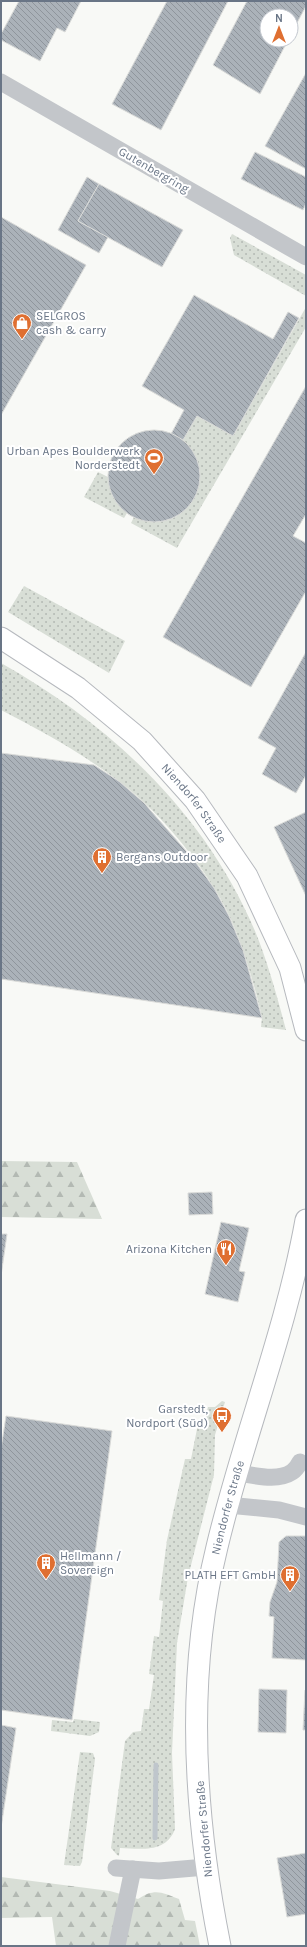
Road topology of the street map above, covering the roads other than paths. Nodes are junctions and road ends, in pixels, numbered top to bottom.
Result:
1 (1, 82) edge
2 (306, 257) edge
3 (1, 638) edge
4 (306, 1030) edge
5 (305, 1232) edge
6 (300, 1462) dead end
7 (238, 1473) junction
8 (228, 1505) junction
9 (306, 1517) edge
10 (206, 1867) junction
11 (116, 1868) dead end
12 (133, 1869) junction
13 (117, 1946) edge
14 (220, 1946) edge

1 - 2 street, Gutenbergring
3 - 4 main road, Niendorfer Straße
5 - 7 main road, Niendorfer Straße
6 - 7 street
7 - 8 main road, Niendorfer Straße
8 - 9 street
8 - 10 main road, Niendorfer Straße
10 - 12 street
10 - 14 main road, Niendorfer Straße
11 - 12 street
12 - 13 street

